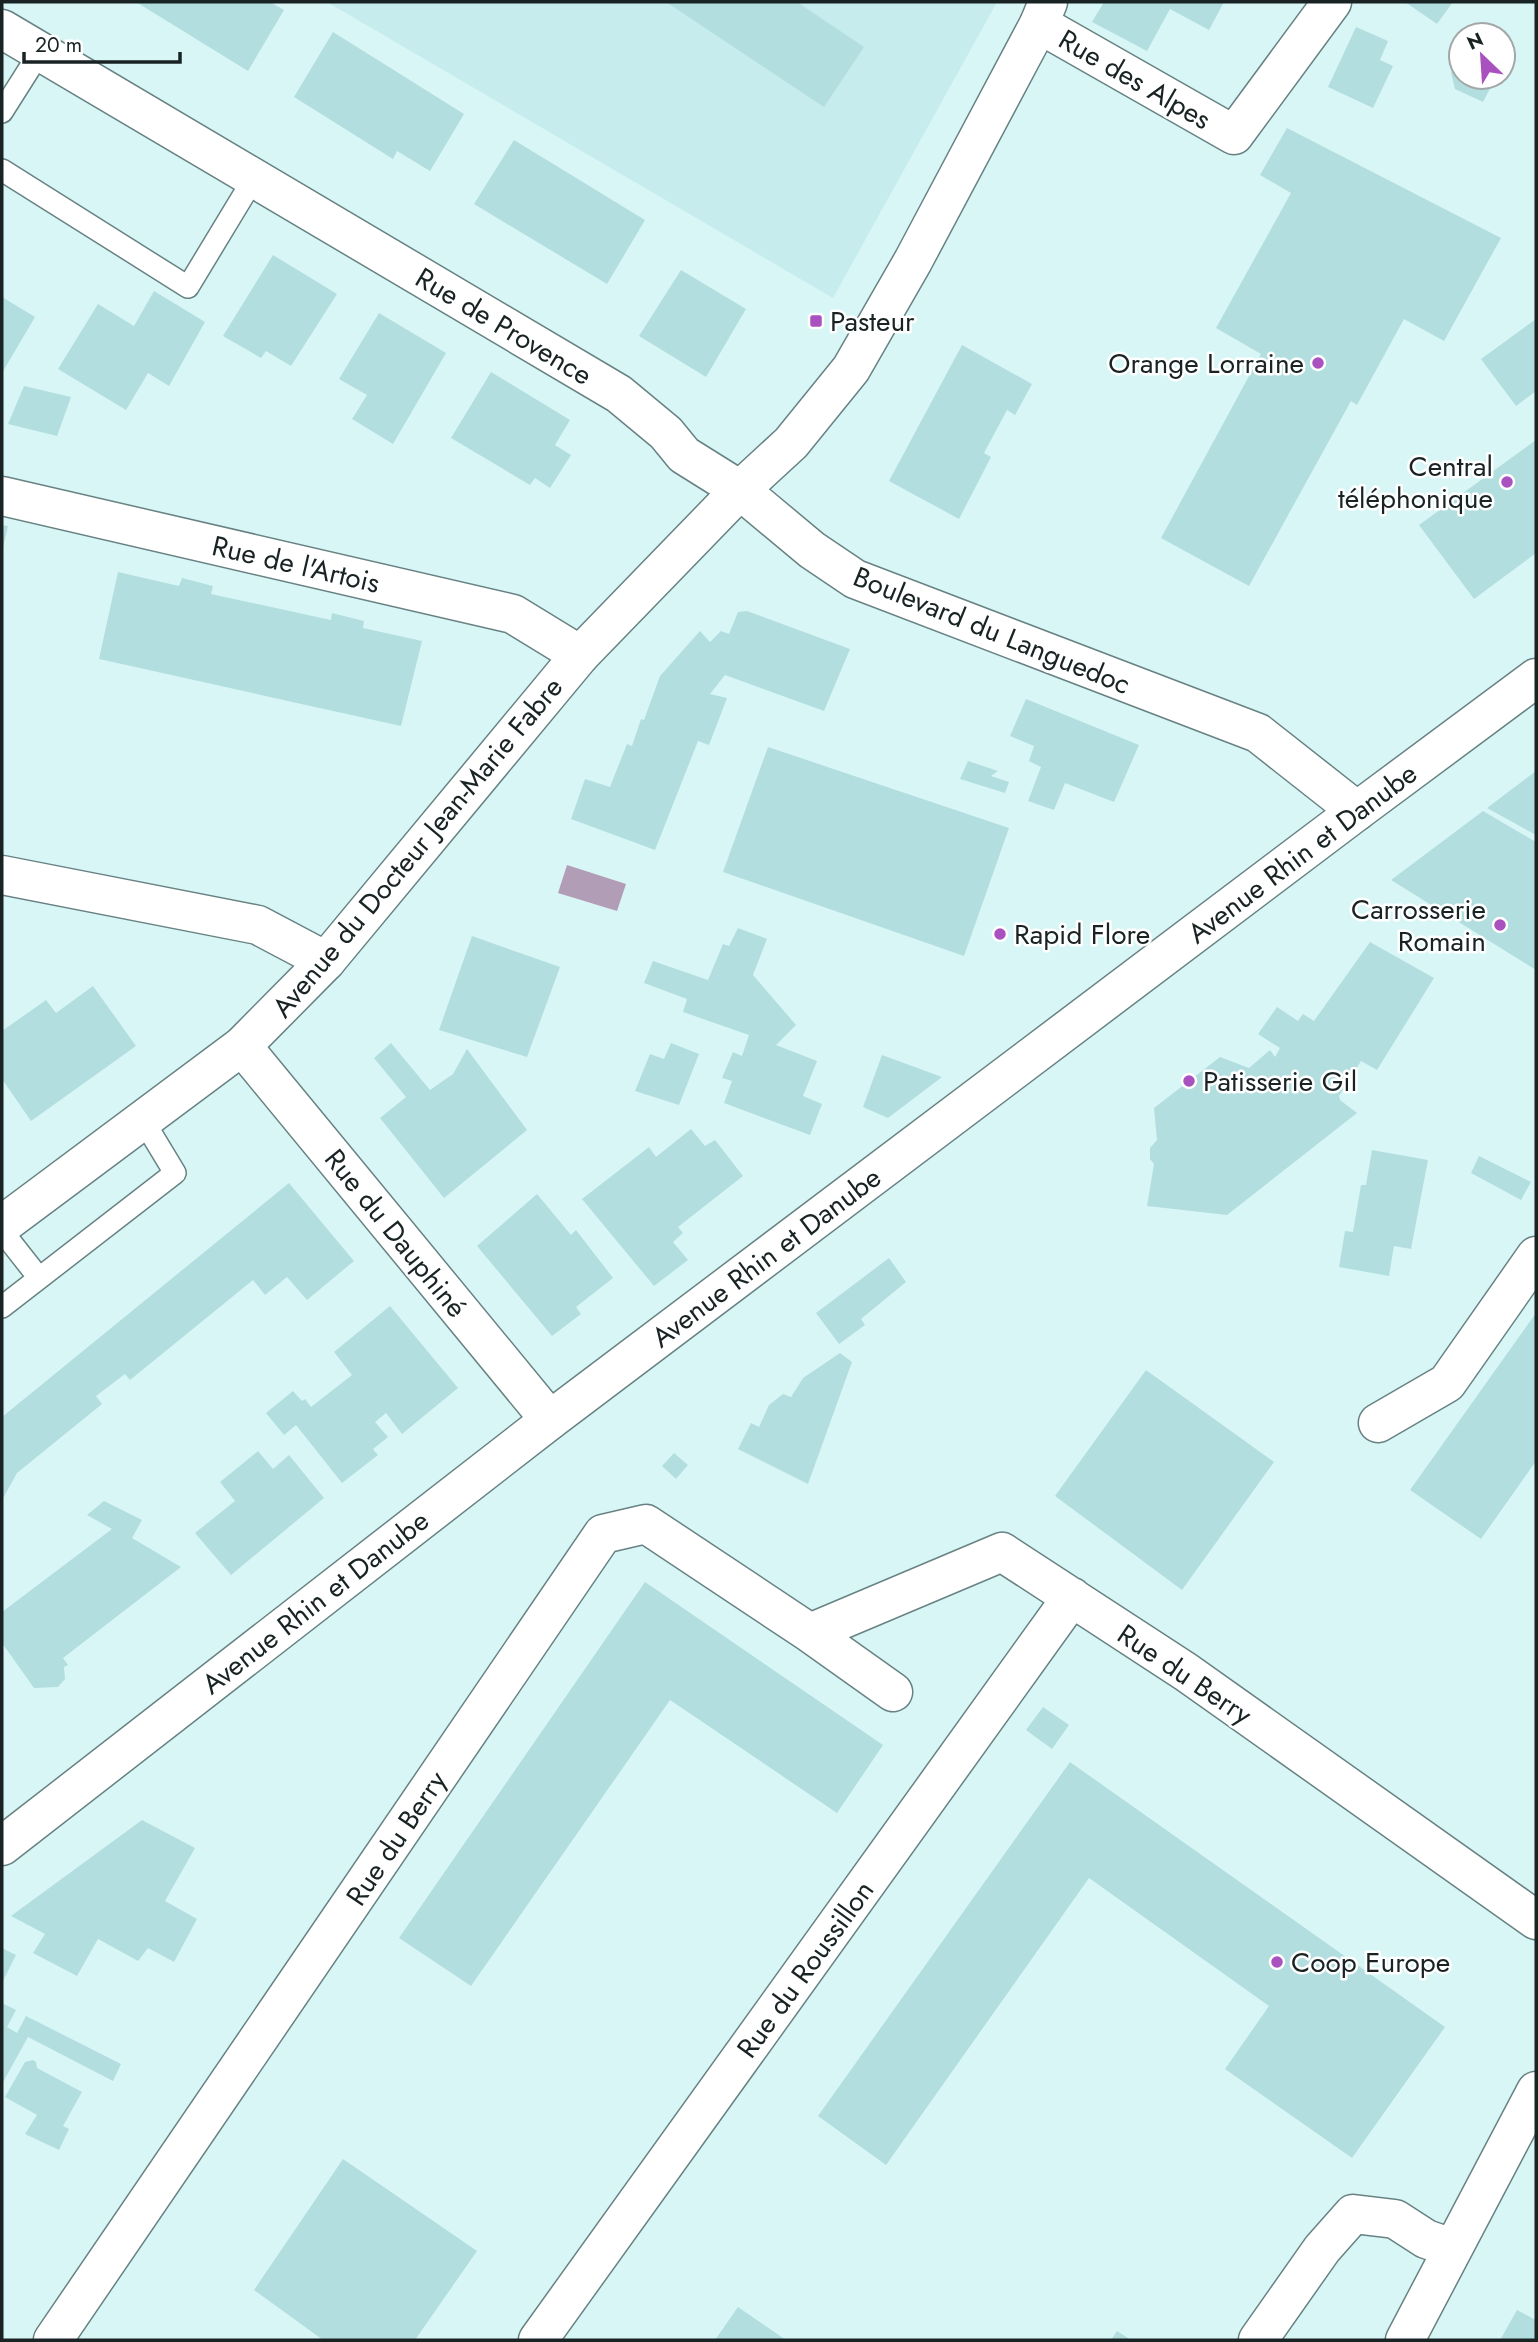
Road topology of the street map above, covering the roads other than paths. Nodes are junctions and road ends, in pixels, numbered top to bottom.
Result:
1 (1332, 2) edge
2 (1044, 13) edge
3 (2, 29) edge
4 (40, 52) junction
5 (2, 112) edge
6 (2, 170) edge
7 (254, 178) junction
8 (740, 490) junction
9 (2, 496) edge
10 (580, 655) junction
11 (1536, 678) edge
12 (1357, 811) junction
13 (2, 875) edge
14 (326, 961) junction
15 (242, 1046) junction
16 (143, 1120) junction
17 (2, 1225) edge
18 (2, 1231) edge
19 (1536, 1256) edge
20 (39, 1278) junction
21 (2, 1307) edge
22 (550, 1420) junction
23 (1378, 1423) dead end
24 (1072, 1597) junction
25 (810, 1633) junction
26 (893, 1692) dead end
27 (2, 1846) edge
28 (1536, 1920) edge
29 (1536, 2091) edge
30 (1452, 2248) junction
31 (53, 2340) edge
32 (538, 2340) edge
33 (1258, 2340) edge
34 (1405, 2340) edge

1 - 2 street, Rue des Alpes
2 - 8 street
3 - 4 street, Rue de Provence
4 - 5 lane
4 - 7 street, Rue de Provence
6 - 7 lane
7 - 8 street, Rue de Provence
8 - 10 street, Avenue du Docteur Jean-Marie Fabre
8 - 12 street, Boulevard du Languedoc
9 - 10 street, Rue de l'Artois
10 - 14 street, Avenue du Docteur Jean-Marie Fabre
11 - 12 street, Avenue Rhin et Danube
12 - 22 street, Avenue Rhin et Danube
13 - 14 street
14 - 15 street, Avenue du Docteur Jean-Marie Fabre
15 - 16 street, Avenue du Docteur Jean-Marie Fabre
15 - 22 street, Rue du Dauphiné
16 - 17 street, Avenue du Docteur Jean-Marie Fabre
16 - 20 lane
18 - 20 lane
19 - 23 street
20 - 21 lane
22 - 27 street, Avenue Rhin et Danube
24 - 25 street, Rue du Berry
24 - 28 street, Rue du Berry
24 - 32 street, Rue du Roussillon
25 - 26 street, Rue du Berry
25 - 31 street, Rue du Berry
29 - 30 street
30 - 33 street
30 - 34 street

